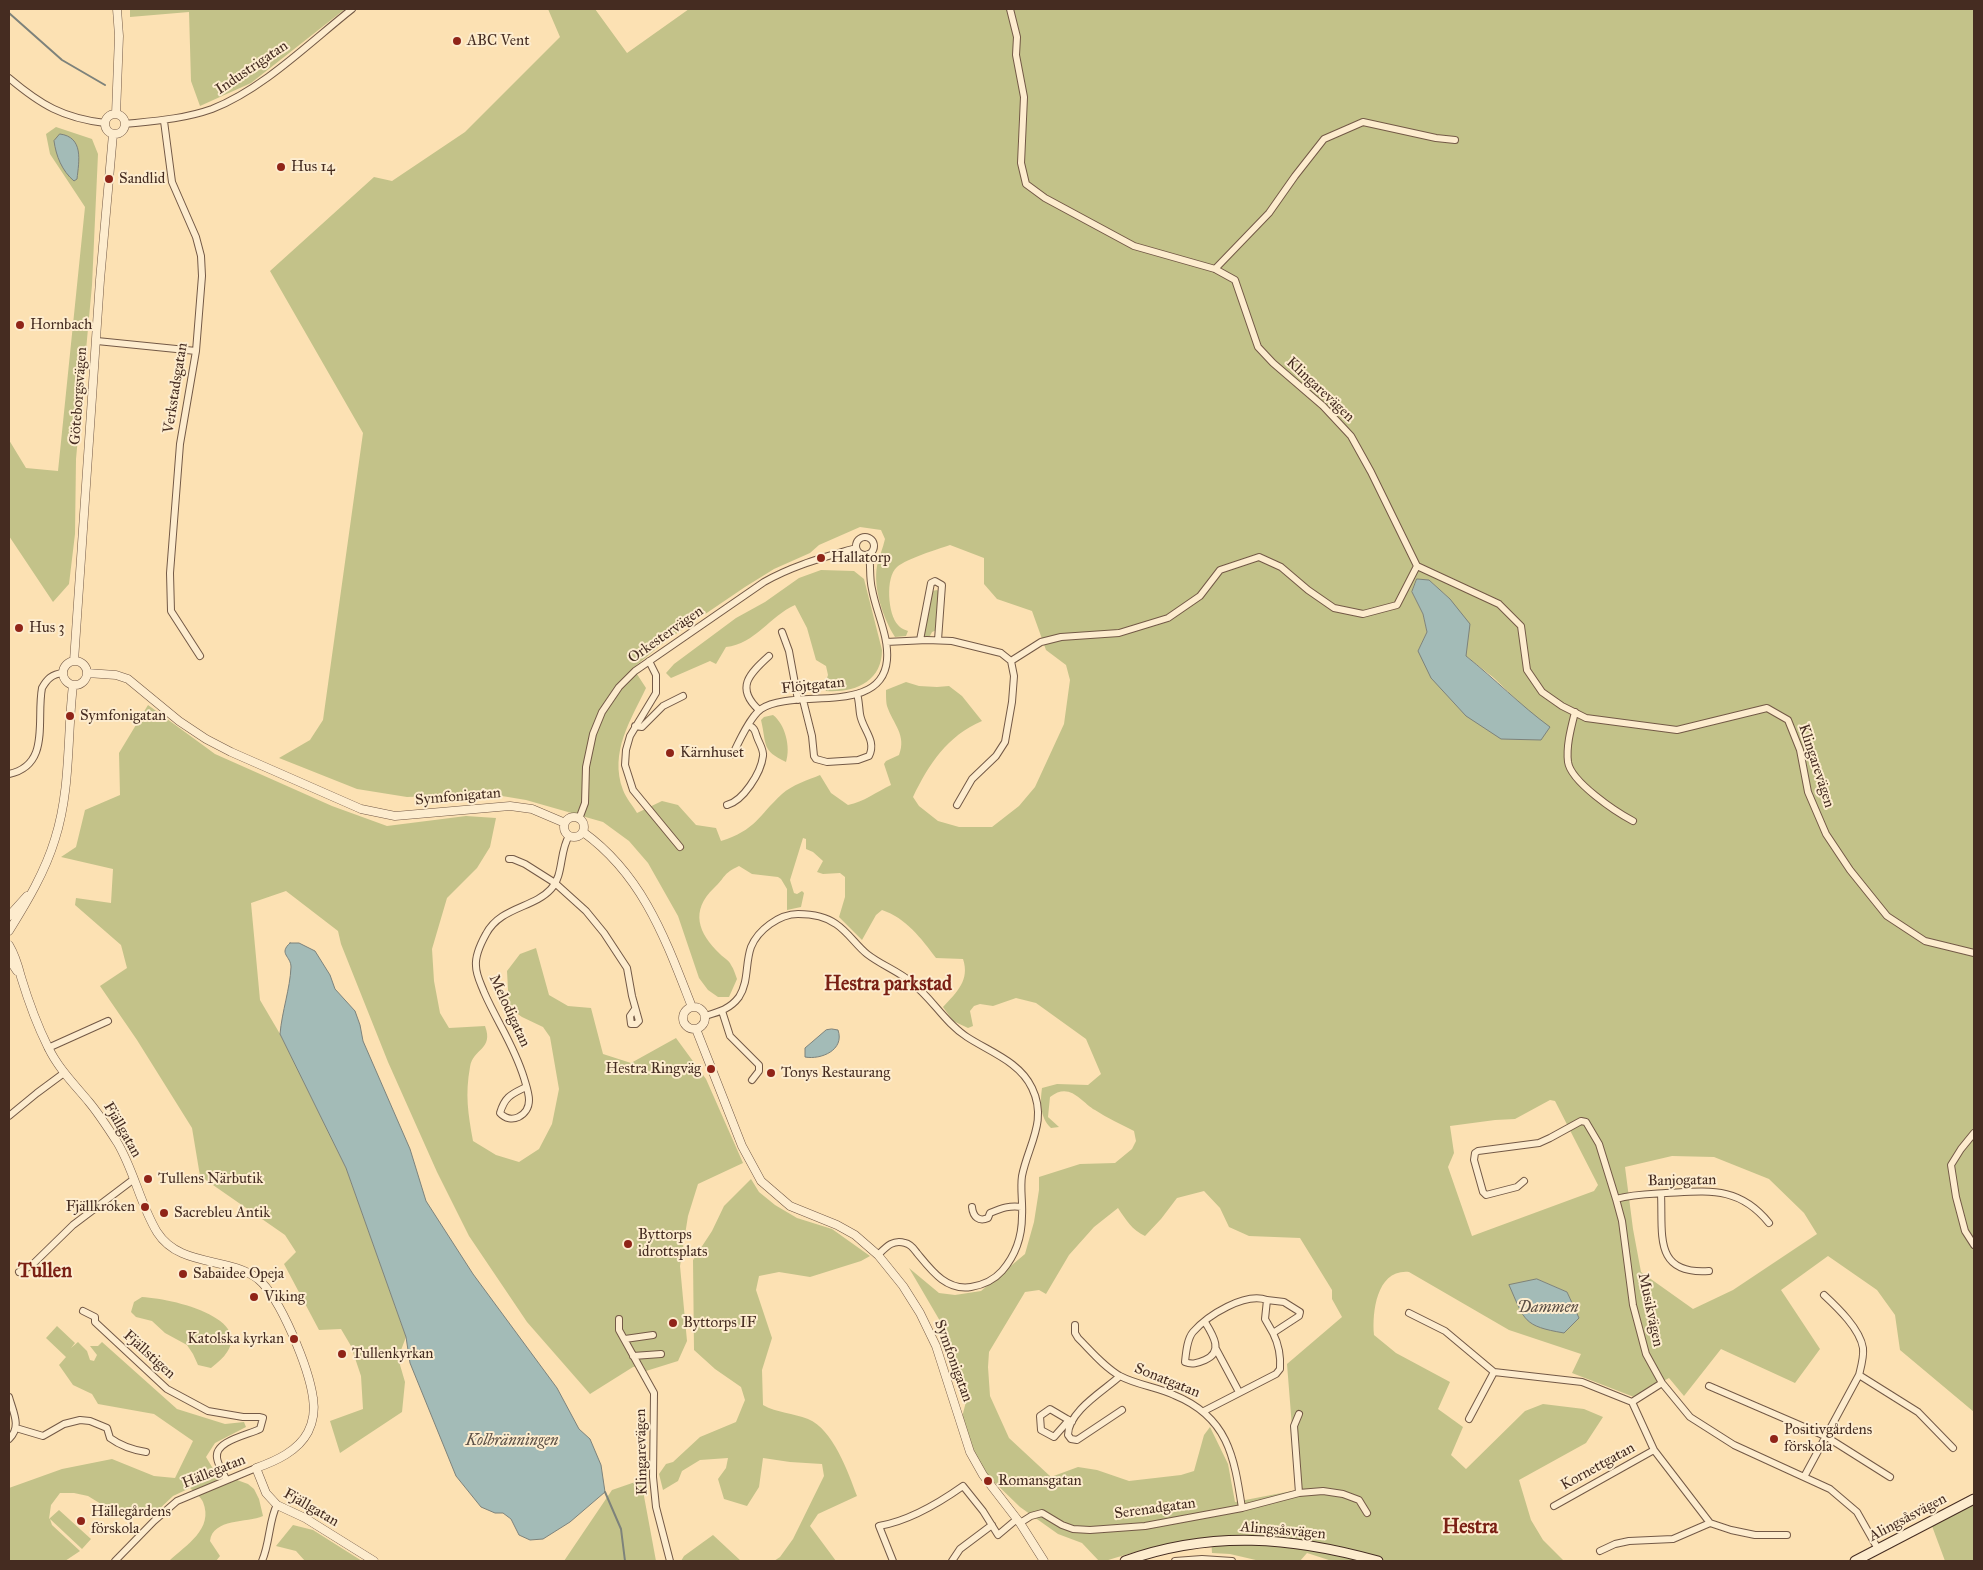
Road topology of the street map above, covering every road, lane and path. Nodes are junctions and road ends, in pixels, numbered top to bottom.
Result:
1 (117, 9) edge
2 (352, 9) edge
3 (1010, 9) edge
4 (9, 78) edge
5 (116, 114) junction
6 (164, 121) junction
7 (105, 123) junction
8 (125, 124) junction
9 (113, 134) junction
10 (1455, 140) dead end
11 (1215, 269) junction
12 (97, 341) junction
13 (196, 351) junction
14 (856, 548) junction
15 (868, 554) junction
16 (1417, 566) junction
17 (782, 632) dead end
18 (920, 640) junction
19 (938, 640) junction
20 (886, 642) junction
21 (200, 656) dead end
22 (769, 656) dead end
23 (74, 661) junction
24 (649, 661) junction
25 (1011, 661) junction
26 (63, 673) junction
27 (87, 673) junction
28 (73, 685) junction
29 (857, 694) junction
30 (683, 696) dead end
31 (801, 700) junction
32 (759, 710) junction
33 (1575, 712) junction
34 (748, 725) junction
35 (635, 726) junction
36 (733, 754) dead end
37 (9, 774) edge
38 (727, 804) dead end
39 (957, 805) dead end
40 (579, 819) junction
41 (1633, 821) dead end
42 (565, 823) junction
43 (583, 832) junction
44 (569, 836) junction
45 (680, 847) dead end
46 (509, 859) dead end
47 (555, 883) junction
48 (33, 888) junction
49 (9, 916) edge
50 (9, 931) edge
51 (9, 945) edge
52 (1974, 953) edge
53 (9, 959) edge
54 (21, 976) junction
55 (692, 1007) junction
56 (635, 1009) dead end
57 (722, 1011) junction
58 (705, 1016) junction
59 (108, 1021) dead end
60 (696, 1029) junction
61 (48, 1048) junction
62 (64, 1073) junction
63 (752, 1080) dead end
64 (526, 1087) junction
65 (9, 1116) edge
66 (1974, 1133) edge
67 (134, 1180) junction
68 (1524, 1181) dead end
69 (1661, 1194) junction
70 (1616, 1199) junction
71 (1022, 1207) junction
72 (972, 1208) dead end
73 (1769, 1223) dead end
74 (1974, 1244) edge
75 (878, 1255) junction
76 (1709, 1271) dead end
77 (19, 1272) dead end
78 (1824, 1295) dead end
79 (1267, 1300) junction
80 (83, 1311) dead end
81 (1409, 1314) dead end
82 (618, 1319) dead end
83 (1205, 1322) junction
84 (1075, 1325) dead end
85 (1273, 1333) junction
86 (653, 1335) dead end
87 (625, 1339) junction
88 (1216, 1349) junction
89 (661, 1354) dead end
90 (634, 1356) junction
91 (1494, 1372) junction
92 (1859, 1375) junction
93 (1120, 1376) junction
94 (1662, 1383) junction
95 (1709, 1386) dead end
96 (1240, 1392) junction
97 (9, 1397) edge
98 (1632, 1402) junction
99 (1122, 1410) dead end
100 (1204, 1410) junction
101 (1299, 1414) dead end
102 (1469, 1419) dead end
103 (1071, 1421) junction
104 (16, 1428) junction
105 (1825, 1436) junction
106 (9, 1439) edge
107 (1953, 1448) dead end
108 (1654, 1450) junction
109 (146, 1452) dead end
110 (256, 1468) junction
111 (1804, 1476) junction
112 (1890, 1477) dead end
113 (226, 1479) junction
114 (1299, 1493) junction
115 (1974, 1499) edge
116 (277, 1504) junction
117 (1554, 1506) dead end
118 (1242, 1508) junction
119 (1367, 1513) dead end
120 (1019, 1521) junction
121 (1710, 1523) junction
122 (992, 1525) junction
123 (1787, 1535) dead end
124 (1878, 1548) junction
125 (1600, 1551) dead end
126 (116, 1561) edge
127 (262, 1561) edge
128 (374, 1561) edge
129 (670, 1561) edge
130 (893, 1561) edge
131 (952, 1561) edge
132 (1044, 1561) edge
133 (1126, 1561) edge
134 (1175, 1561) edge
135 (1232, 1561) edge
136 (1378, 1561) edge
137 (1855, 1561) edge

1 - 5 street
2 - 6 street, Industrigatan
3 - 11 street, Klingarevägen
4 - 7 street
5 - 7 street
5 - 8 street
6 - 8 street, Industrigatan
6 - 13 street, Verkstadsgatan
7 - 9 street
8 - 9 street
9 - 12 street, Göteborgsvägen
10 - 11 street
11 - 16 street, Klingarevägen
12 - 13 street
12 - 23 street, Göteborgsvägen
13 - 21 street, Verkstadsgatan
14 - 15 street
14 - 15 street
14 - 24 street, Orkestervägen
15 - 20 street, Flöjtgatan
16 - 25 street
16 - 33 street, Klingarevägen
17 - 31 street
18 - 19 street
18 - 19 street
18 - 20 street
19 - 25 street
20 - 29 street, Flöjtgatan
22 - 32 street
23 - 26 street
23 - 27 street
24 - 35 street
24 - 40 street, Orkestervägen
25 - 39 street
26 - 28 street
26 - 37 street
27 - 28 street
27 - 42 street, Symfonigatan
28 - 48 street
29 - 31 street, Flöjtgatan
29 - 31 street
30 - 35 street
31 - 32 street, Flöjtgatan
32 - 34 street
33 - 41 street
33 - 52 street, Klingarevägen
34 - 36 street
34 - 38 street
35 - 45 street
40 - 42 street
40 - 43 street
42 - 44 street
43 - 44 street
43 - 55 street
44 - 47 street
46 - 47 street
47 - 56 street
47 - 64 street, Melodigatan
48 - 49 street
48 - 50 street
51 - 54 street, Fjällgatan
53 - 54 street, Fjällgatan
54 - 61 street, Fjällgatan
55 - 58 street
55 - 60 street
57 - 58 street
57 - 63 street
57 - 71 street
58 - 60 street
59 - 61 street
60 - 75 street, Symfonigatan
61 - 62 street, Fjällgatan
62 - 65 street
62 - 67 street, Fjällgatan
64 - 64 street, Melodigatan
66 - 74 street
67 - 77 street
67 - 110 street, Fjällgatan
68 - 70 street, Musikvägen
69 - 70 street, Banjogatan
69 - 73 street, Banjogatan
69 - 76 street
70 - 94 street, Musikvägen
71 - 72 street
71 - 75 street
75 - 120 street, Symfonigatan
78 - 92 street
79 - 83 street, Sonatgatan
79 - 85 street, Sonatgatan
79 - 85 street, Sonatgatan
80 - 113 street, Fjällstigen
81 - 91 street
82 - 87 street, Klingarevägen
83 - 88 street
83 - 88 street, Sonatgatan
84 - 93 street, Sonatgatan
85 - 96 street, Sonatgatan
86 - 87 street
87 - 90 street, Klingarevägen
88 - 96 street
89 - 90 street
90 - 129 street, Klingarevägen
91 - 98 street
91 - 102 street
92 - 105 street
92 - 107 street
93 - 100 street, Sonatgatan
93 - 103 street, Sonatgatan
94 - 98 street
94 - 111 street, Musikvägen
95 - 105 street
96 - 100 street, Sonatgatan
97 - 104 street
98 - 108 street
99 - 103 street
100 - 118 street, Sonatgatan
101 - 114 street
103 - 103 street, Sonatgatan
104 - 106 street
104 - 109 street
105 - 111 street
105 - 112 street
108 - 117 street, Kornettgatan
108 - 121 street
110 - 113 street, Hällegatan
110 - 116 street, Fjällgatan
111 - 124 street, Musikvägen
113 - 126 street, Hällegatan
114 - 118 street, Serenadgatan
114 - 119 street, Serenadgatan
115 - 124 main road, Alingsåsvägen
116 - 127 street
116 - 128 street, Fjällgatan
118 - 120 street, Serenadgatan
120 - 122 street
120 - 132 street, Symfonigatan
121 - 123 street
121 - 125 street
122 - 130 street
122 - 131 street
124 - 137 main road, Alingsåsvägen
133 - 136 main road, Alingsåsvägen
134 - 135 street

